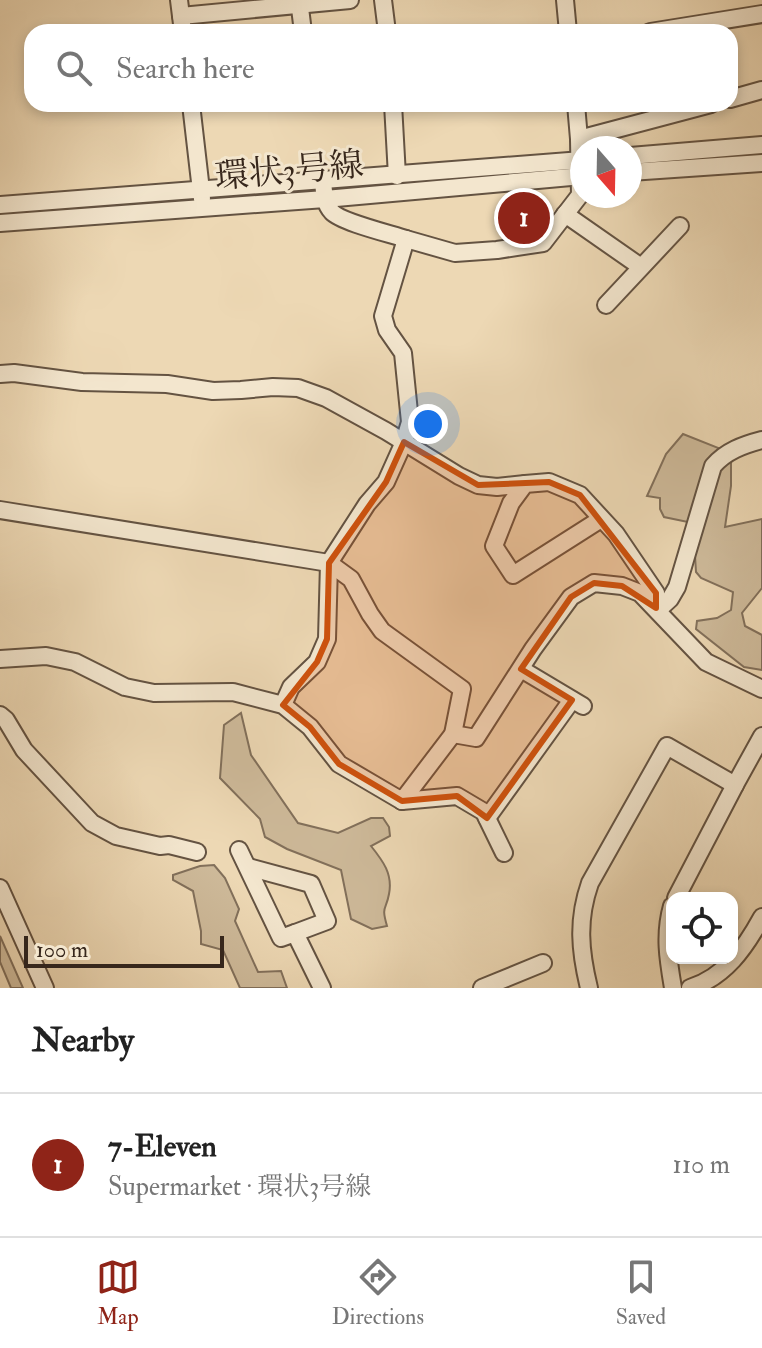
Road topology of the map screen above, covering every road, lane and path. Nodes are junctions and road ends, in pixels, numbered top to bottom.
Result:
1 (350, 0) edge
2 (383, 0) edge
3 (565, 0) edge
4 (300, 2) edge
5 (762, 14) edge
6 (181, 16) edge
7 (302, 24) edge
8 (386, 24) edge
9 (567, 24) edge
10 (700, 24) edge
11 (762, 90) edge
12 (738, 97) edge
13 (192, 112) edge
14 (393, 112) edge
15 (577, 112) edge
16 (681, 112) edge
17 (579, 136) edge
18 (590, 136) edge
19 (762, 145) edge
20 (642, 155) edge
21 (762, 163) edge
22 (570, 168) edge
23 (570, 169) edge
24 (642, 171) edge
25 (397, 176) junction
26 (323, 181) junction
27 (201, 189) junction
28 (325, 199) junction
29 (0, 205) edge
30 (203, 208) junction
31 (570, 208) edge
32 (565, 214) junction
33 (0, 223) edge
34 (680, 226) dead end
35 (406, 239) junction
36 (641, 267) junction
37 (606, 305) dead end
38 (0, 374) edge
39 (762, 440) edge
40 (404, 442) junction
41 (525, 484) junction
42 (0, 510) edge
43 (601, 519) junction
44 (329, 563) junction
45 (657, 609) junction
46 (0, 659) edge
47 (521, 669) junction
48 (762, 689) edge
49 (283, 705) junction
50 (0, 715) edge
51 (453, 734) junction
52 (762, 736) edge
53 (735, 785) junction
54 (402, 801) junction
55 (487, 818) junction
56 (239, 850) dead end
57 (197, 852) dead end
58 (504, 853) dead end
59 (248, 867) junction
60 (0, 888) edge
61 (679, 892) edge
62 (761, 920) edge
63 (295, 933) junction
64 (543, 963) dead end
65 (669, 964) edge
66 (45, 988) edge
67 (322, 988) edge
68 (482, 988) edge
69 (589, 988) edge
70 (673, 988) edge
71 (690, 988) edge

1 - 4 street
2 - 8 street
3 - 9 street
4 - 6 street
4 - 7 street
5 - 10 street
11 - 12 street
13 - 27 street
14 - 25 street
15 - 17 street
16 - 18 street
19 - 20 street
21 - 24 street
22 - 25 street, 環状3号線
23 - 28 street, 環状3号線
25 - 26 street, 環状3号線
26 - 27 street, 環状3号線
26 - 28 street
27 - 29 street, 環状3号線
27 - 30 street
28 - 30 street, 環状3号線
28 - 35 street
30 - 33 street, 環状3号線
31 - 32 street
32 - 35 street
32 - 36 street
34 - 36 street
35 - 40 street
36 - 37 street
38 - 40 street
39 - 45 street
40 - 41 street
40 - 44 street
41 - 43 street
41 - 43 street
42 - 44 street
43 - 45 street
44 - 49 street
44 - 51 street
45 - 47 street
45 - 48 street
46 - 49 street
47 - 51 street
47 - 55 street
49 - 54 street
50 - 57 street
51 - 54 street
52 - 53 street
53 - 61 street
53 - 69 street
54 - 55 street
55 - 58 street
56 - 59 street
59 - 63 street
59 - 63 street
60 - 66 street
62 - 71 street
63 - 67 street
64 - 68 street
65 - 70 street

